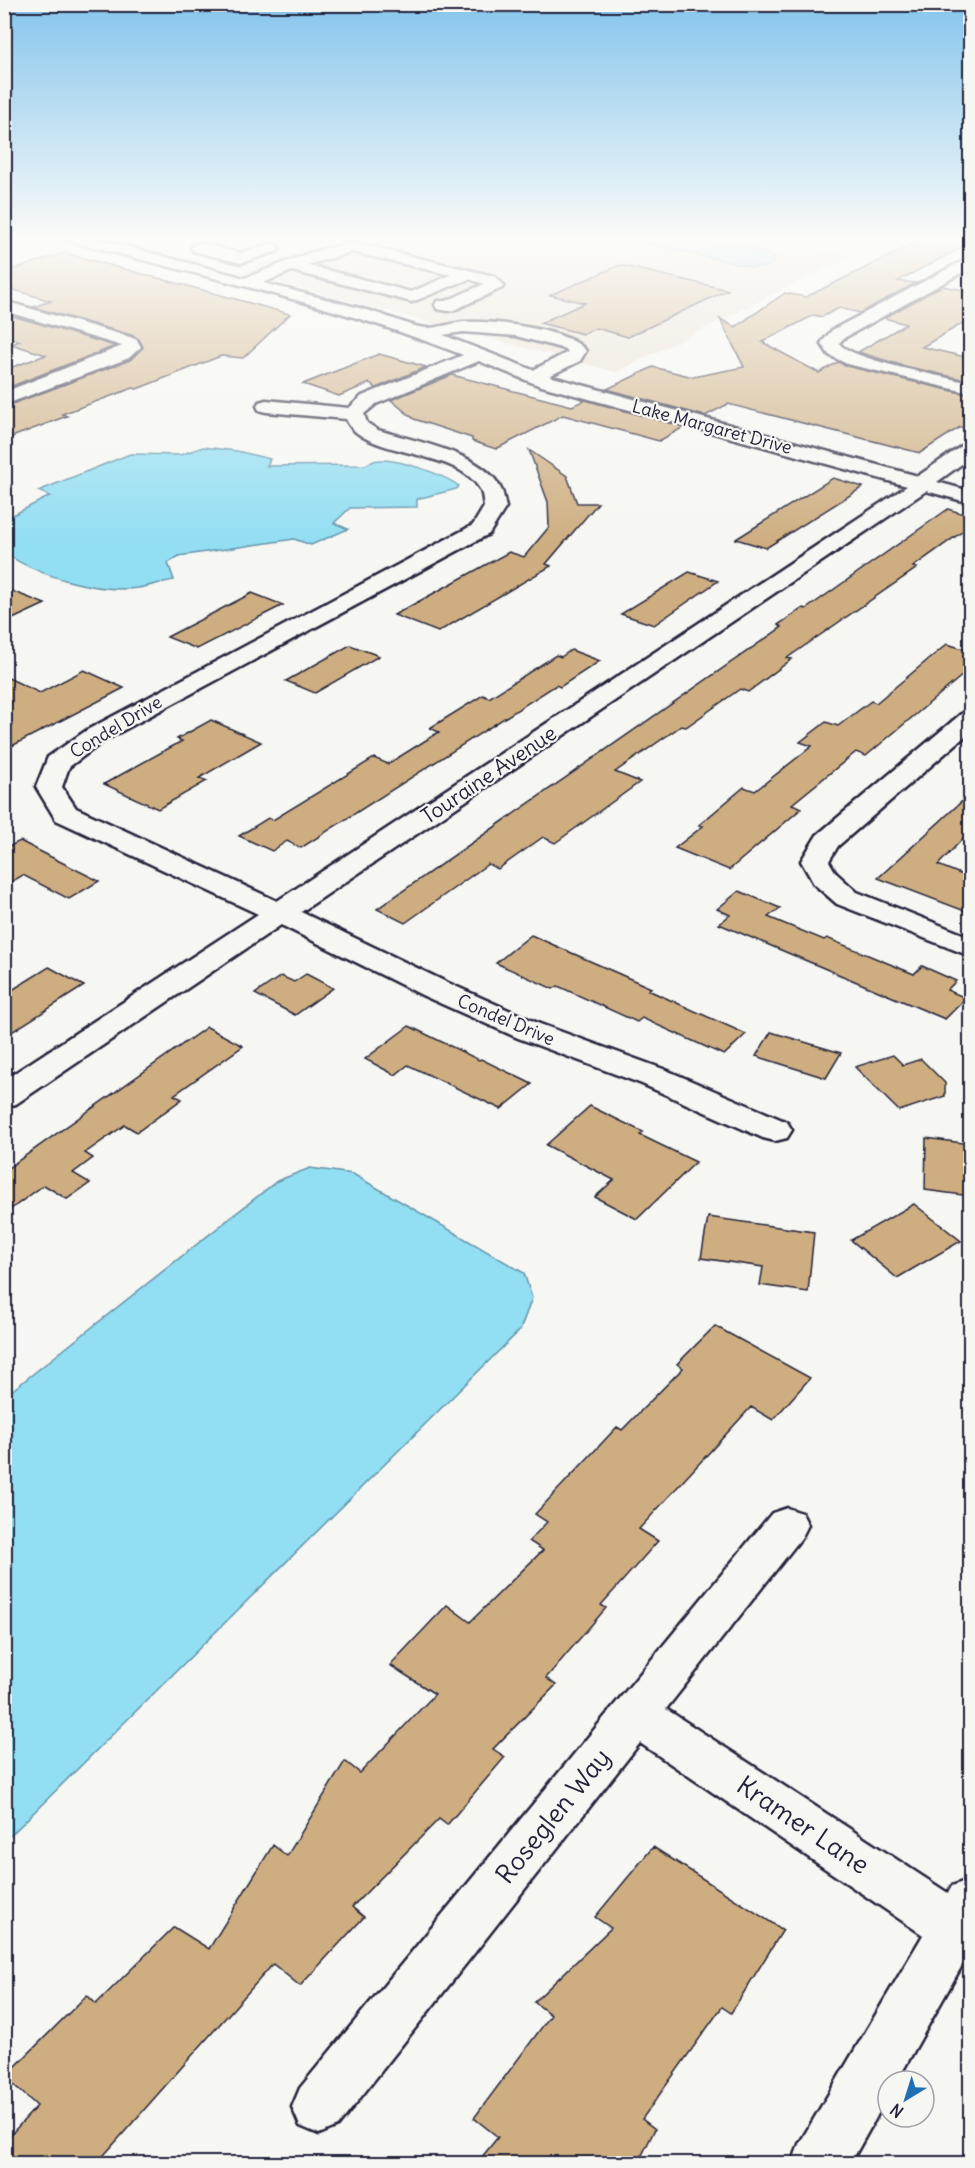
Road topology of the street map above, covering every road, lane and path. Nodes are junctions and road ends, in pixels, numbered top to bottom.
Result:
1 (118, 339) edge
2 (437, 339) edge
3 (550, 339) edge
4 (833, 339) edge
5 (476, 356) junction
6 (533, 377) junction
7 (970, 388) edge
8 (4, 399) edge
9 (266, 406) dead end
10 (354, 414) junction
11 (970, 449) edge
12 (922, 484) junction
13 (970, 497) edge
14 (970, 719) edge
15 (282, 914) junction
16 (970, 947) edge
17 (4, 1096) edge
18 (775, 1130) dead end
19 (786, 1525) dead end
20 (635, 1714) junction
21 (966, 1922) edge
22 (320, 2107) dead end
23 (819, 2163) edge

1 - 8 street
2 - 5 street, Lake Margaret Drive
3 - 6 street
4 - 7 street
5 - 6 street, Lake Margaret Drive
5 - 10 street
6 - 12 street, Lake Margaret Drive
9 - 10 street
10 - 15 street, Condel Drive
11 - 12 street, Touraine Avenue
12 - 13 street, Lake Margaret Drive
12 - 15 street, Touraine Avenue
14 - 16 street
15 - 17 street, Touraine Avenue
15 - 18 street, Condel Drive
19 - 20 street, Roseglen Way
20 - 21 street, Kramer Lane
20 - 22 street, Roseglen Way
21 - 23 street

